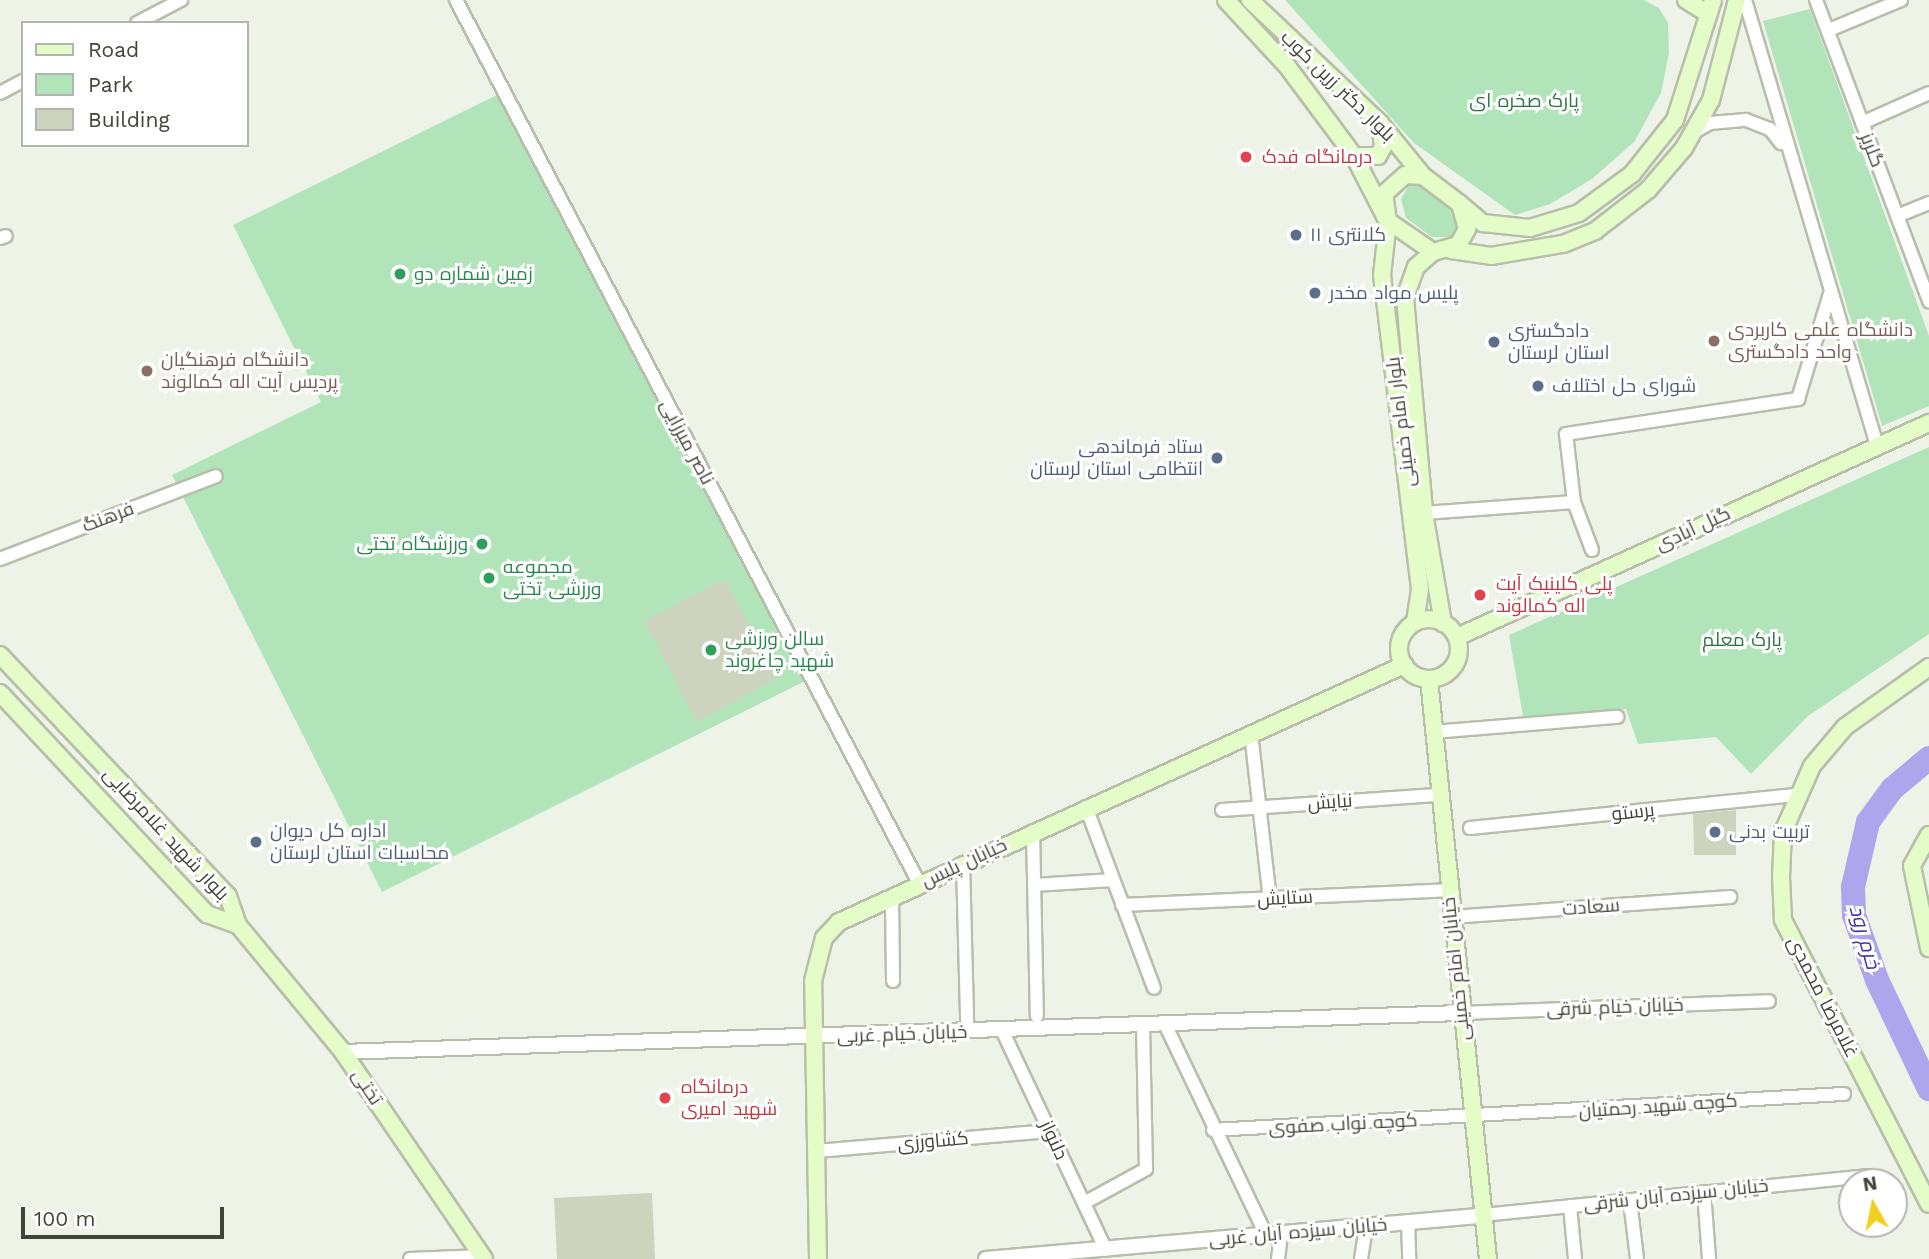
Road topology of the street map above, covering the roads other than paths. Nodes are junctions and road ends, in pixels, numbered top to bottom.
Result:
1 (181, 0) edge
2 (456, 0) edge
3 (1226, 0) edge
4 (1250, 0) edge
5 (1686, 0) edge
6 (1737, 0) edge
7 (1745, 0) edge
8 (1816, 0) edge
9 (1901, 0) edge
10 (1710, 6) edge
11 (141, 21) edge
12 (1829, 30) junction
13 (21, 82) edge
14 (0, 93) edge
15 (1929, 93) edge
16 (1380, 123) junction
17 (1862, 123) junction
18 (1694, 132) junction
19 (1784, 147) junction
20 (1354, 156) junction
21 (1423, 176) junction
22 (1929, 203) edge
23 (1460, 204) junction
24 (1897, 216) junction
25 (1387, 220) junction
26 (1451, 250) junction
27 (1433, 252) junction
28 (1830, 295) junction
29 (1929, 301) edge
30 (1929, 423) edge
31 (1877, 445) junction
32 (216, 476) dead end
33 (1574, 502) junction
34 (1424, 513) junction
35 (1592, 550) dead end
36 (0, 559) edge
37 (1415, 623) junction
38 (1443, 623) junction
39 (1457, 637) junction
40 (0, 655) edge
41 (1404, 665) junction
42 (1929, 667) edge
43 (1429, 679) junction
44 (0, 693) edge
45 (1616, 718) dead end
46 (1433, 732) junction
47 (1252, 742) dead end
48 (1439, 795) junction
49 (1795, 795) junction
50 (1259, 806) junction
51 (1086, 807) junction
52 (1222, 810) dead end
53 (1471, 828) dead end
54 (1033, 831) junction
55 (1929, 835) edge
56 (963, 863) junction
57 (1113, 880) junction
58 (919, 883) junction
59 (1034, 885) junction
60 (1448, 890) junction
61 (892, 896) junction
62 (1730, 897) dead end
63 (1270, 899) junction
64 (1122, 905) junction
65 (1451, 917) junction
66 (1924, 918) edge
67 (238, 925) junction
68 (1929, 948) edge
69 (893, 981) dead end
70 (1153, 988) dead end
71 (1769, 1001) dead end
72 (1461, 1013) junction
73 (1037, 1016) dead end
74 (967, 1021) dead end
75 (1165, 1024) junction
76 (1143, 1025) junction
77 (1002, 1030) junction
78 (815, 1037) junction
79 (343, 1052) junction
80 (1844, 1094) dead end
81 (1473, 1118) junction
82 (1213, 1130) junction
83 (1049, 1131) junction
84 (817, 1151) junction
85 (1838, 1179) edge
86 (1704, 1192) junction
87 (1630, 1200) junction
88 (1084, 1203) junction
89 (1929, 1204) edge
90 (1570, 1206) junction
91 (1483, 1215) junction
92 (1408, 1222) junction
93 (1366, 1226) junction
94 (1282, 1234) junction
95 (1266, 1235) junction
96 (1106, 1250) junction
97 (483, 1258) edge
98 (410, 1259) edge
99 (818, 1259) edge
100 (986, 1259) edge
101 (1278, 1259) edge
102 (1361, 1259) edge
103 (1409, 1259) edge
104 (1488, 1259) edge
105 (1575, 1259) edge
106 (1637, 1259) edge
107 (1709, 1259) edge

1 - 11 street
2 - 58 street, ناصر میرزایی
3 - 20 main road, بلوار دکتر زرین کوب
4 - 16 main road, بلوار دکتر زرین کوب
5 - 10 main road
6 - 18 main road
7 - 19 street
8 - 12 street, گلریز
9 - 12 street
10 - 23 main road
12 - 17 street, گلریز
13 - 14 street
15 - 17 street
16 - 20 main road
16 - 21 main road, بلوار دکتر زرین کوب
17 - 24 street, گلریز
18 - 19 street
18 - 26 main road
19 - 28 street
20 - 25 main road, بلوار دکتر زرین کوب
21 - 23 main road
21 - 25 main road
22 - 24 street
23 - 26 main road
24 - 29 street, گلریز
25 - 27 main road
25 - 37 main road, بلوار امام خمینی
26 - 27 main road
27 - 34 main road, بلوار امام خمینی
28 - 31 street
28 - 33 street
30 - 31 main road, گیل آبادی
31 - 39 main road, گیل آبادی
32 - 36 street, فرهنگ
33 - 34 street
33 - 35 street
34 - 38 main road, بلوار امام خمینی
37 - 38 main road
37 - 41 main road
38 - 39 main road
39 - 43 main road
40 - 67 main road, بلوار شهید غلامرضایی
41 - 43 main road
41 - 51 main road, خیابان پلیس
42 - 49 main road, غلامرضا محمدی
43 - 46 main road, خیابان امام خمینی
44 - 67 main road, بلوار شهید غلامرضایی
45 - 46 street
46 - 48 main road, خیابان امام خمینی
47 - 50 street
48 - 50 street, نیایش
48 - 60 main road, خیابان امام خمینی
49 - 53 street, پرستو
49 - 89 main road, غلامرضا محمدی
50 - 52 street, نیایش
50 - 63 street
51 - 54 main road, خیابان پلیس
51 - 57 street
54 - 56 main road, خیابان پلیس
54 - 59 street
55 - 66 main road
56 - 58 main road, خیابان پلیس
56 - 74 street
57 - 59 street
57 - 64 street
58 - 61 main road, خیابان پلیس
59 - 73 street
60 - 63 street, ستایش
60 - 65 main road, خیابان امام خمینی
61 - 69 street
61 - 78 main road, خیابان پلیس
62 - 65 street, سعادت
63 - 64 street, ستایش
64 - 70 street
65 - 72 main road, خیابان امام خمینی
66 - 68 main road
67 - 79 main road, تختی
71 - 72 street, خیابان خیام شرقی
72 - 75 street, خیابان خیام غربی
72 - 81 main road, خیابان امام خمینی
75 - 76 street, خیابان خیام غربی
75 - 82 street
76 - 77 street, خیابان خیام غربی
76 - 88 street
77 - 78 street, خیابان خیام غربی
77 - 83 street, دلنواز
78 - 79 street, خیابان خیام غربی
78 - 84 main road, خیابان پلیس
79 - 97 main road, تختی
80 - 81 street, کوچه شهید رحمتیان
81 - 82 street, کوچه نواب صفوی
81 - 91 main road, خیابان امام خمینی
82 - 95 street
83 - 84 street, کشاورزی
83 - 88 street, دلنواز
84 - 99 main road, خیابان پلیس
85 - 86 street, خیابان سیزده آبان شرقی
86 - 87 street, خیابان سیزده آبان شرقی
86 - 107 street
87 - 90 street, خیابان سیزده آبان شرقی
87 - 106 street
88 - 96 street, دلنواز
90 - 91 street, خیابان سیزده آبان شرقی
90 - 105 street
91 - 92 street, خیابان سیزده آبان غربی
91 - 104 main road, خیابان امام خمینی
92 - 93 street, خیابان سیزده آبان غربی
92 - 103 street
93 - 94 street, خیابان سیزده آبان غربی
93 - 102 street
94 - 95 street, خیابان سیزده آبان غربی
94 - 101 street
95 - 96 street, خیابان سیزده آبان غربی
96 - 100 street, خیابان سیزده آبان غربی
97 - 98 street

